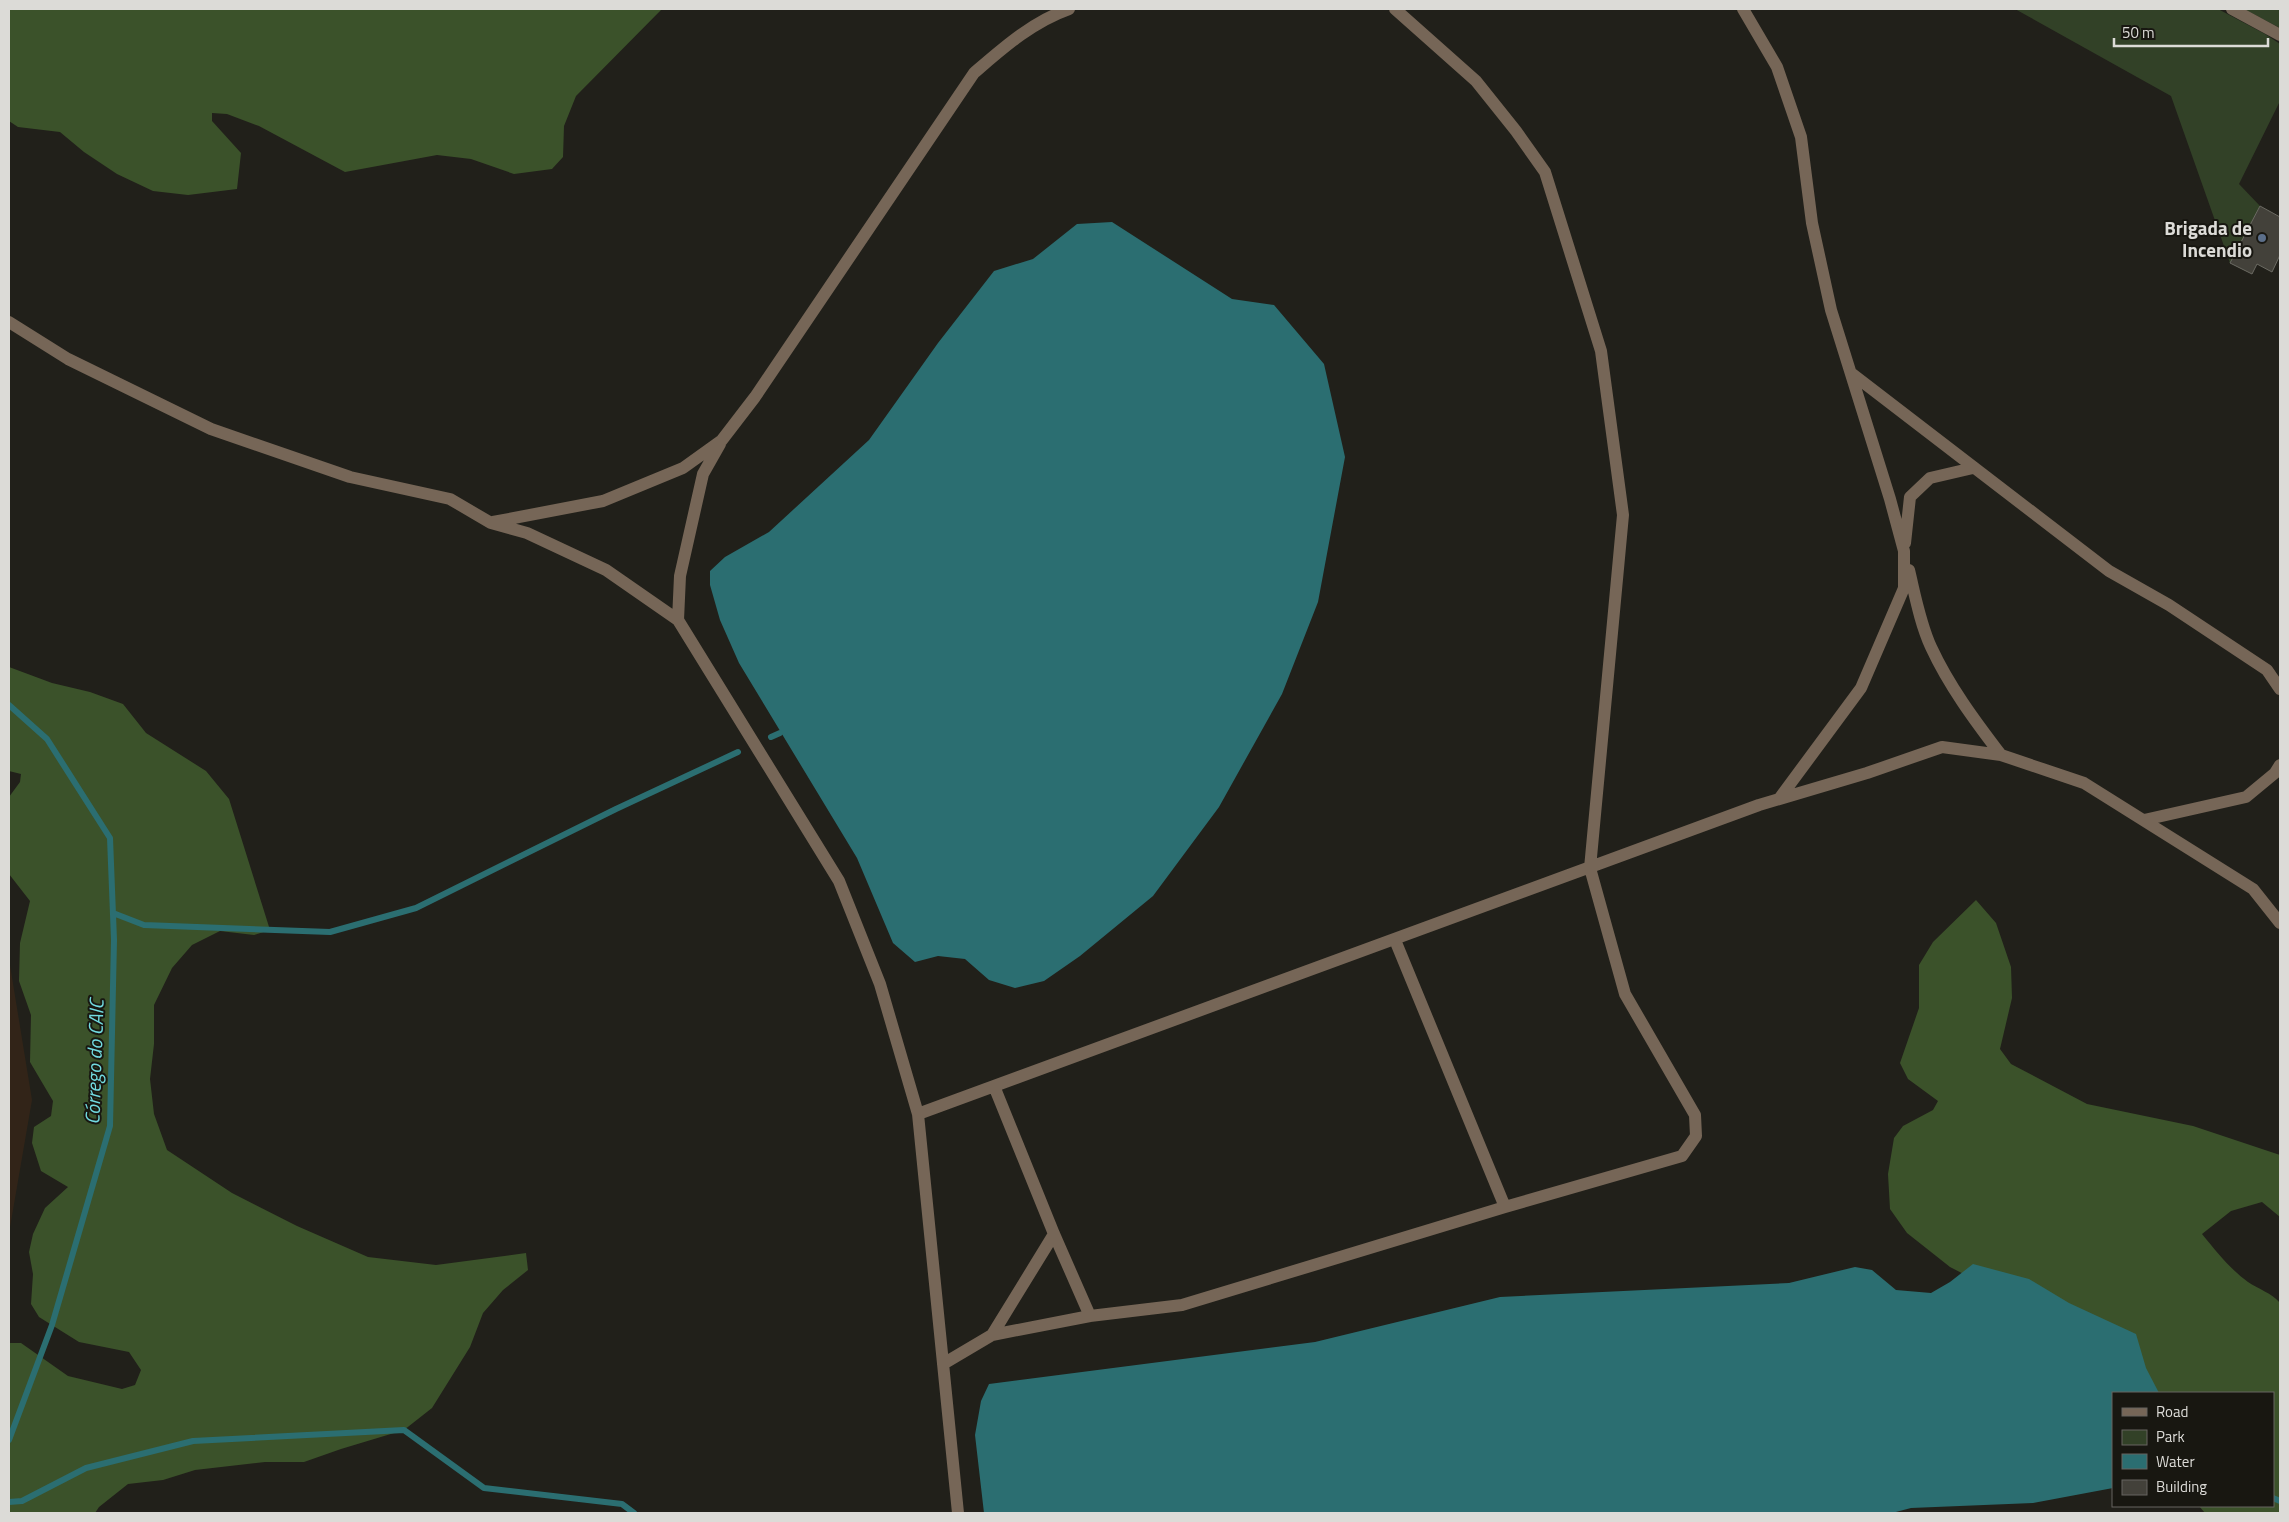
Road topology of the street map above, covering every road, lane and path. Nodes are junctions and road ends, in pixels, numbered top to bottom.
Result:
1 (1069, 9) edge
2 (1394, 9) edge
3 (1743, 9) edge
4 (2232, 9) edge
5 (2280, 35) edge
6 (9, 322) edge
7 (1851, 373) junction
8 (722, 440) junction
9 (1973, 468) junction
10 (491, 523) junction
11 (1904, 551) junction
12 (678, 620) junction
13 (2280, 689) edge
14 (2001, 756) junction
15 (2280, 765) edge
16 (1779, 799) junction
17 (2144, 820) junction
18 (1590, 868) junction
19 (2280, 923) edge
20 (1395, 940) junction
21 (994, 1086) junction
22 (918, 1114) junction
23 (1505, 1207) junction
24 (1054, 1234) junction
25 (1090, 1316) junction
26 (992, 1335) junction
27 (943, 1364) junction
28 (958, 1513) edge

1 - 8 street
2 - 18 street
3 - 7 street
4 - 5 street
6 - 10 street
7 - 9 street
7 - 11 street
8 - 10 street
8 - 12 street
9 - 11 street
9 - 13 street
10 - 12 street
11 - 14 street
11 - 16 street
12 - 22 street
14 - 16 street
14 - 17 street
15 - 17 street
16 - 18 street
17 - 19 street
18 - 20 street
18 - 23 street
20 - 21 street
20 - 23 street
21 - 22 street
21 - 24 street
22 - 27 street
23 - 25 street
24 - 25 street
24 - 26 street
25 - 26 street
26 - 27 street
27 - 28 street

